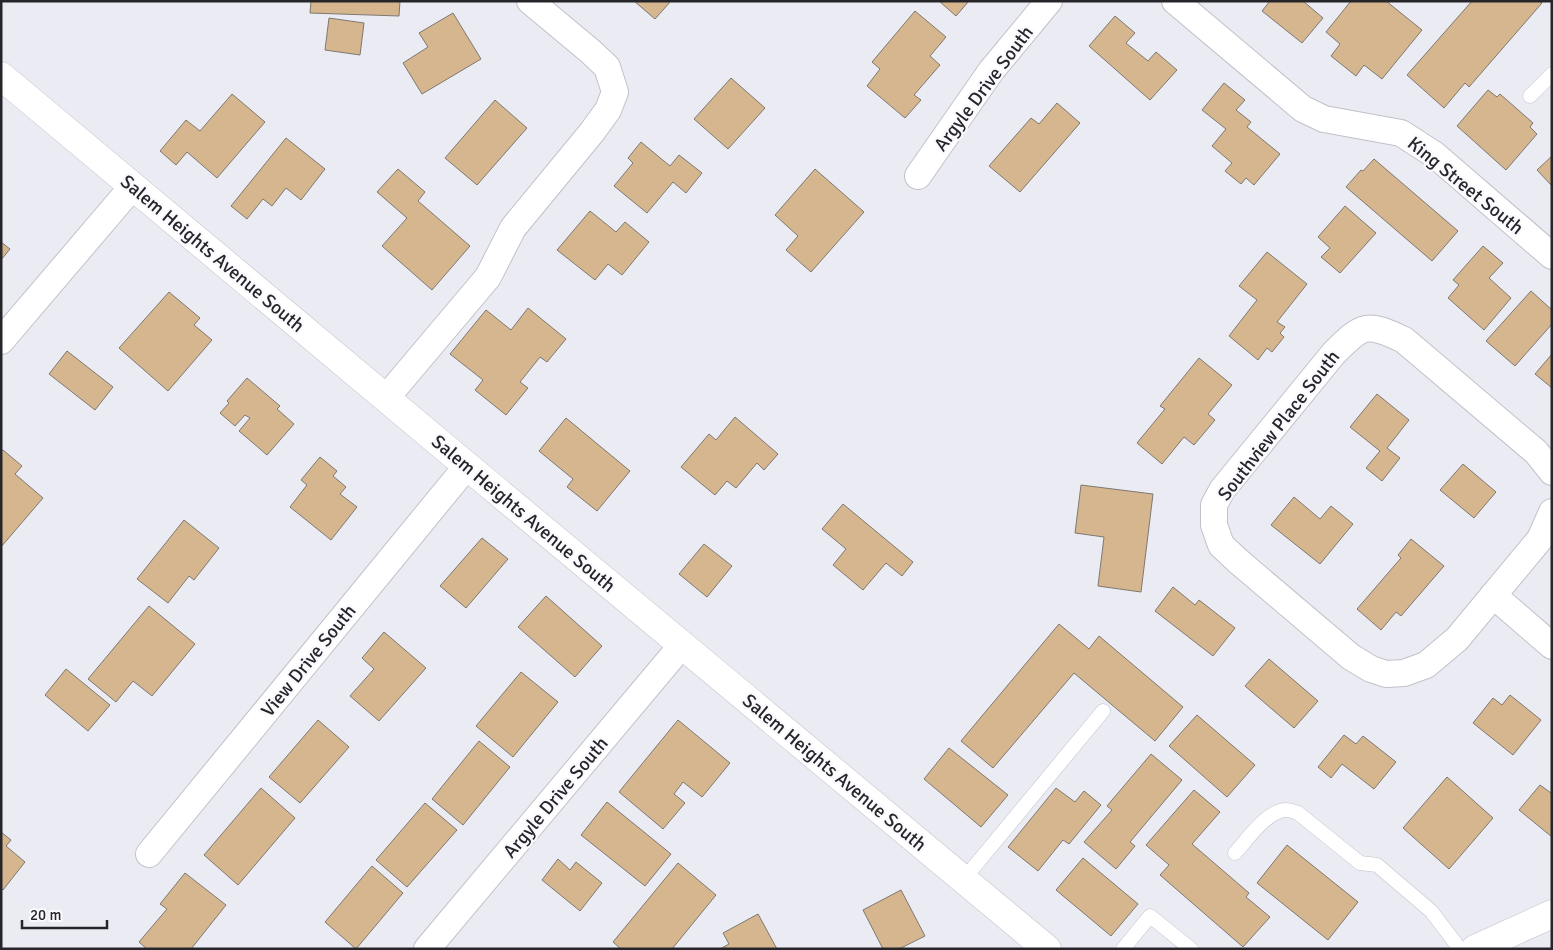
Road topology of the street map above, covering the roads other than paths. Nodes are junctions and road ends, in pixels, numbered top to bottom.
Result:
1 (530, 1) edge
2 (1049, 1) edge
3 (1175, 1) edge
4 (1552, 74) edge
5 (1, 76) edge
6 (1530, 96) dead end
7 (918, 176) dead end
8 (133, 186) junction
9 (1552, 256) edge
10 (1, 341) edge
11 (386, 398) junction
12 (467, 466) junction
13 (1552, 472) edge
14 (1552, 512) edge
15 (1493, 596) junction
16 (682, 645) junction
17 (1552, 646) edge
18 (1103, 710) dead end
19 (1235, 853) dead end
20 (149, 854) dead end
21 (964, 879) junction
22 (1552, 914) edge
23 (427, 949) edge
24 (1047, 949) edge
25 (1123, 949) edge
26 (1191, 949) edge
27 (1460, 949) edge
28 (1475, 949) edge

1 - 11 street
2 - 7 street, Argyle Drive South
3 - 9 street, King Street South
4 - 6 lane
5 - 8 street, Salem Heights Avenue South
8 - 10 street
8 - 11 street, Salem Heights Avenue South
11 - 12 street, Salem Heights Avenue South
12 - 16 street, Salem Heights Avenue South
12 - 20 street, View Drive South
13 - 15 street, Southview Place South
14 - 15 street, Southview Place South
15 - 17 street
16 - 21 street, Salem Heights Avenue South
16 - 23 street, Argyle Drive South
18 - 21 lane
19 - 27 lane
21 - 24 street, Salem Heights Avenue South
22 - 28 street
25 - 26 lane

